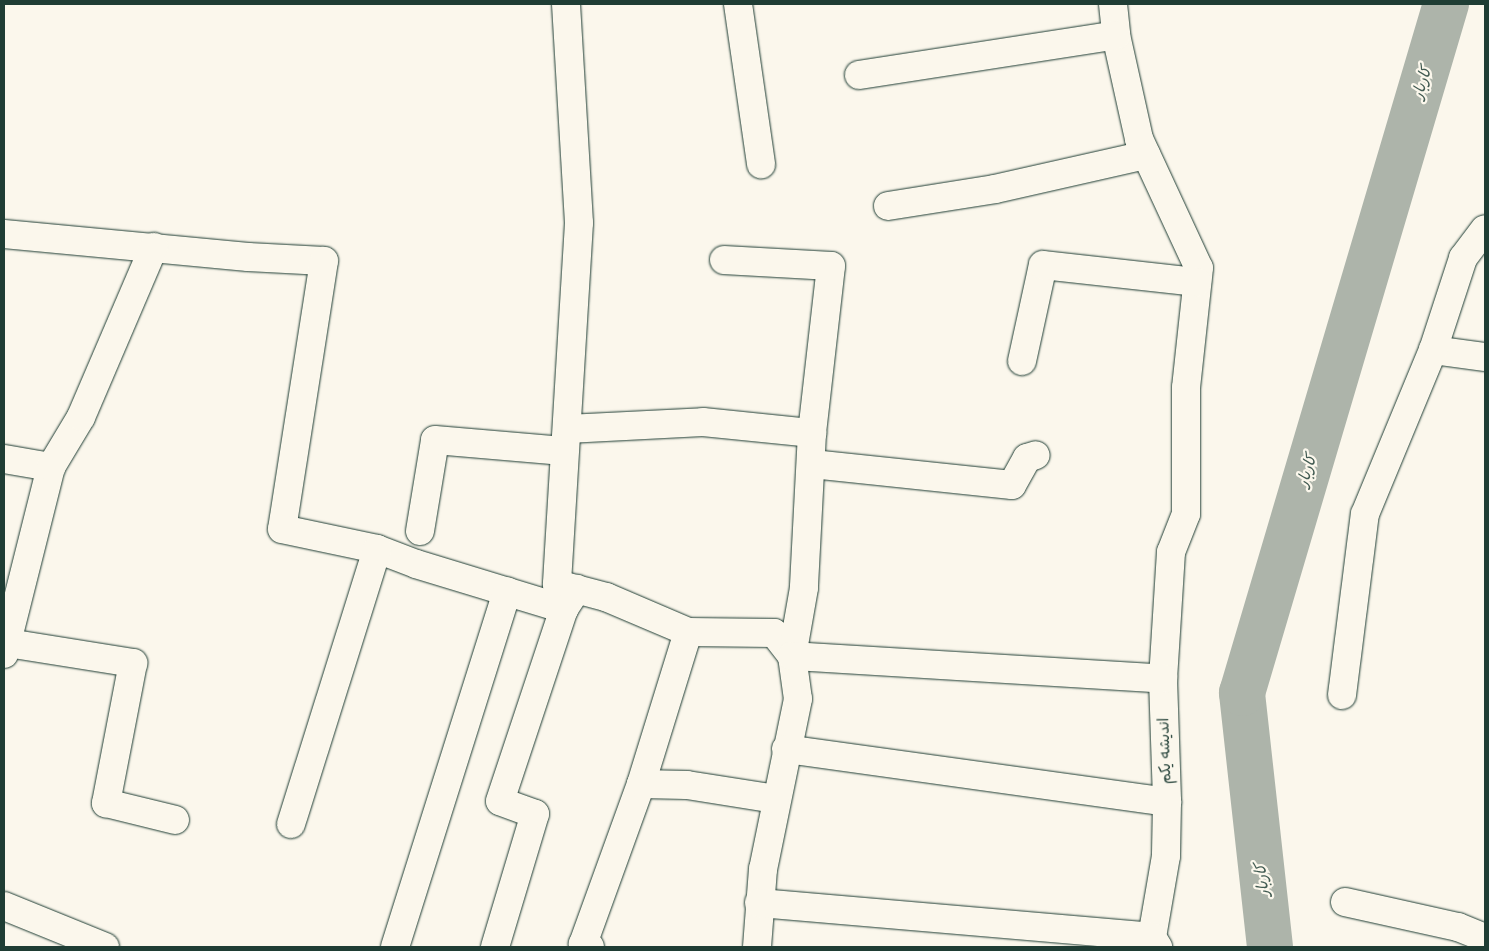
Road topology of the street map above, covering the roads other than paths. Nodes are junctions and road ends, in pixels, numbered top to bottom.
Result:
1 (566, 4) edge
2 (738, 4) edge
3 (1113, 4) edge
4 (1116, 36) junction
5 (859, 74) dead end
6 (1146, 155) junction
7 (761, 164) dead end
8 (888, 206) dead end
9 (1485, 229) edge
10 (4, 234) edge
11 (154, 247) junction
12 (724, 260) dead end
13 (1197, 282) junction
14 (1433, 350) junction
15 (1485, 357) edge
16 (1022, 362) dead end
17 (812, 433) junction
18 (565, 440) junction
19 (1036, 455) dead end
20 (4, 459) edge
21 (812, 464) junction
22 (51, 467) junction
23 (420, 531) dead end
24 (377, 550) junction
25 (508, 592) junction
26 (570, 599) junction
27 (688, 632) junction
28 (6, 648) edge
29 (792, 656) junction
30 (1163, 679) junction
31 (1342, 695) dead end
32 (786, 749) junction
33 (641, 784) junction
34 (775, 799) junction
35 (1167, 802) junction
36 (175, 820) dead end
37 (291, 824) dead end
38 (1345, 902) dead end
39 (759, 903) junction
40 (4, 906) edge
41 (1485, 938) edge
42 (1155, 942) edge
43 (105, 947) edge
44 (395, 947) edge
45 (495, 947) edge
46 (590, 947) edge
47 (757, 947) edge

1 - 18 street
2 - 7 street
3 - 4 street, اندیشه یکم
4 - 5 street
4 - 6 street, اندیشه یکم
6 - 8 street
6 - 13 street, اندیشه یکم
9 - 14 street
10 - 11 street
11 - 22 street
11 - 24 street
12 - 17 street
13 - 16 street
13 - 30 street, اندیشه یکم
14 - 15 street
14 - 31 street
17 - 18 street
17 - 21 street
18 - 23 street
18 - 26 street
19 - 21 street
20 - 22 street
21 - 29 street
22 - 28 street
24 - 25 street
24 - 37 street
25 - 26 street
25 - 44 street
26 - 27 street
26 - 45 street
27 - 29 street
27 - 33 street
28 - 36 street
29 - 30 street
29 - 32 street
30 - 35 street, اندیشه یکم
32 - 34 street
32 - 35 street
33 - 34 street
33 - 46 street
34 - 39 street
35 - 42 street, اندیشه یکم
38 - 41 street
39 - 42 street
39 - 47 street
40 - 43 street

